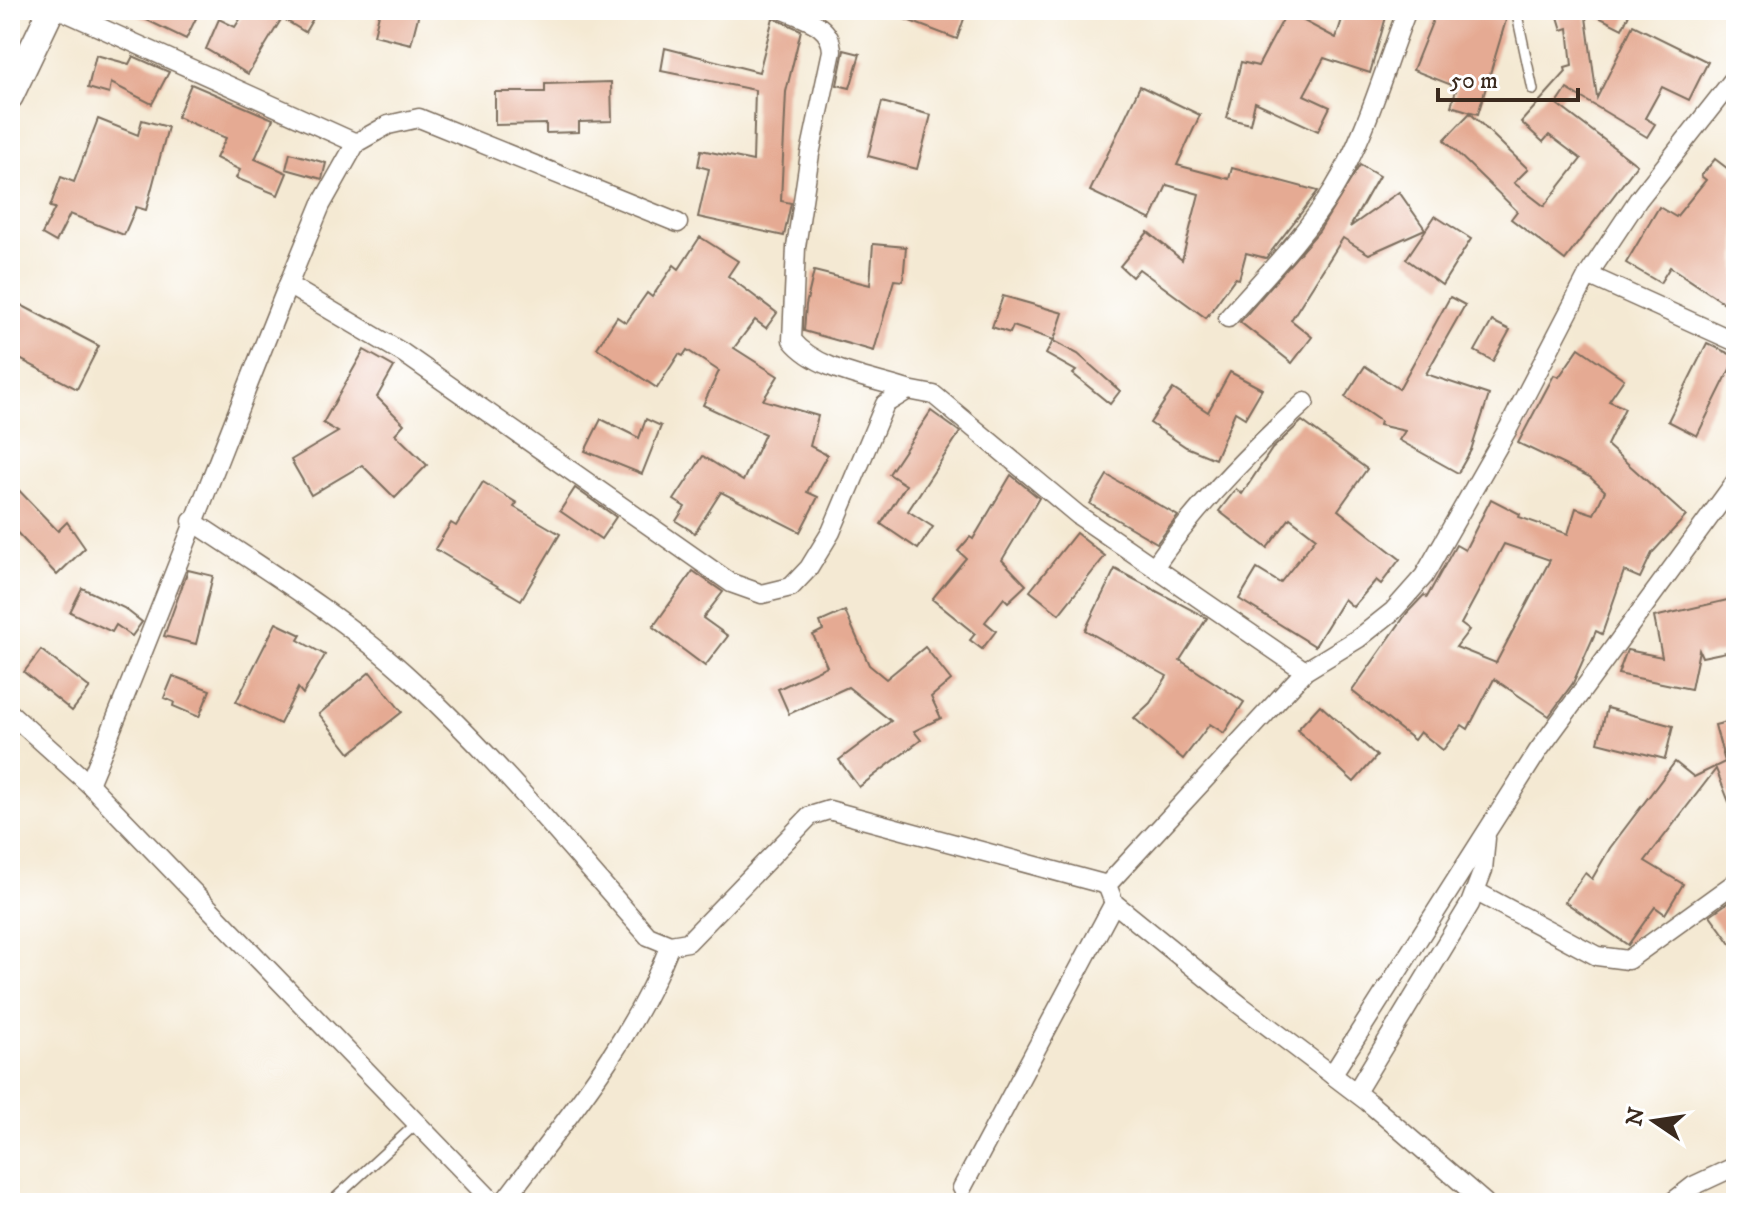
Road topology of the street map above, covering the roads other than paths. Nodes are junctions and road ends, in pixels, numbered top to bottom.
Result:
1 (51, 10) edge
2 (61, 10) edge
3 (784, 10) edge
4 (1407, 10) edge
5 (1516, 10) edge
6 (1736, 76) edge
7 (1533, 90) dead end
8 (10, 96) edge
9 (356, 143) junction
10 (678, 223) dead end
11 (1588, 275) junction
12 (288, 285) junction
13 (1228, 318) dead end
14 (1736, 342) edge
15 (908, 390) junction
16 (1305, 402) dead end
17 (1736, 481) edge
18 (192, 521) junction
19 (1154, 567) junction
20 (1305, 671) junction
21 (10, 713) edge
22 (89, 784) junction
23 (1486, 835) junction
24 (1736, 882) edge
25 (1107, 885) junction
26 (1475, 891) junction
27 (1114, 903) junction
28 (670, 945) junction
29 (1332, 1075) junction
30 (1356, 1092) junction
31 (416, 1124) junction
32 (1736, 1166) edge
33 (962, 1188) dead end
34 (330, 1203) edge
35 (494, 1203) edge
36 (503, 1203) edge
37 (1485, 1203) edge
38 (1671, 1203) edge

1 - 8 main road
2 - 9 street
3 - 15 street
4 - 13 street
5 - 7 lane
6 - 11 street
9 - 10 street
9 - 12 street
11 - 14 street
11 - 20 street
12 - 15 street
12 - 18 street
15 - 19 street
16 - 19 street
17 - 23 street
18 - 22 street
18 - 28 street
19 - 20 street
20 - 25 street
21 - 22 street
22 - 31 street
23 - 26 street
23 - 29 street
24 - 26 street
25 - 27 street
25 - 28 street
26 - 30 street
27 - 29 street
27 - 33 street
28 - 36 street
29 - 30 street
30 - 37 street
31 - 34 lane
31 - 35 street
32 - 38 street

